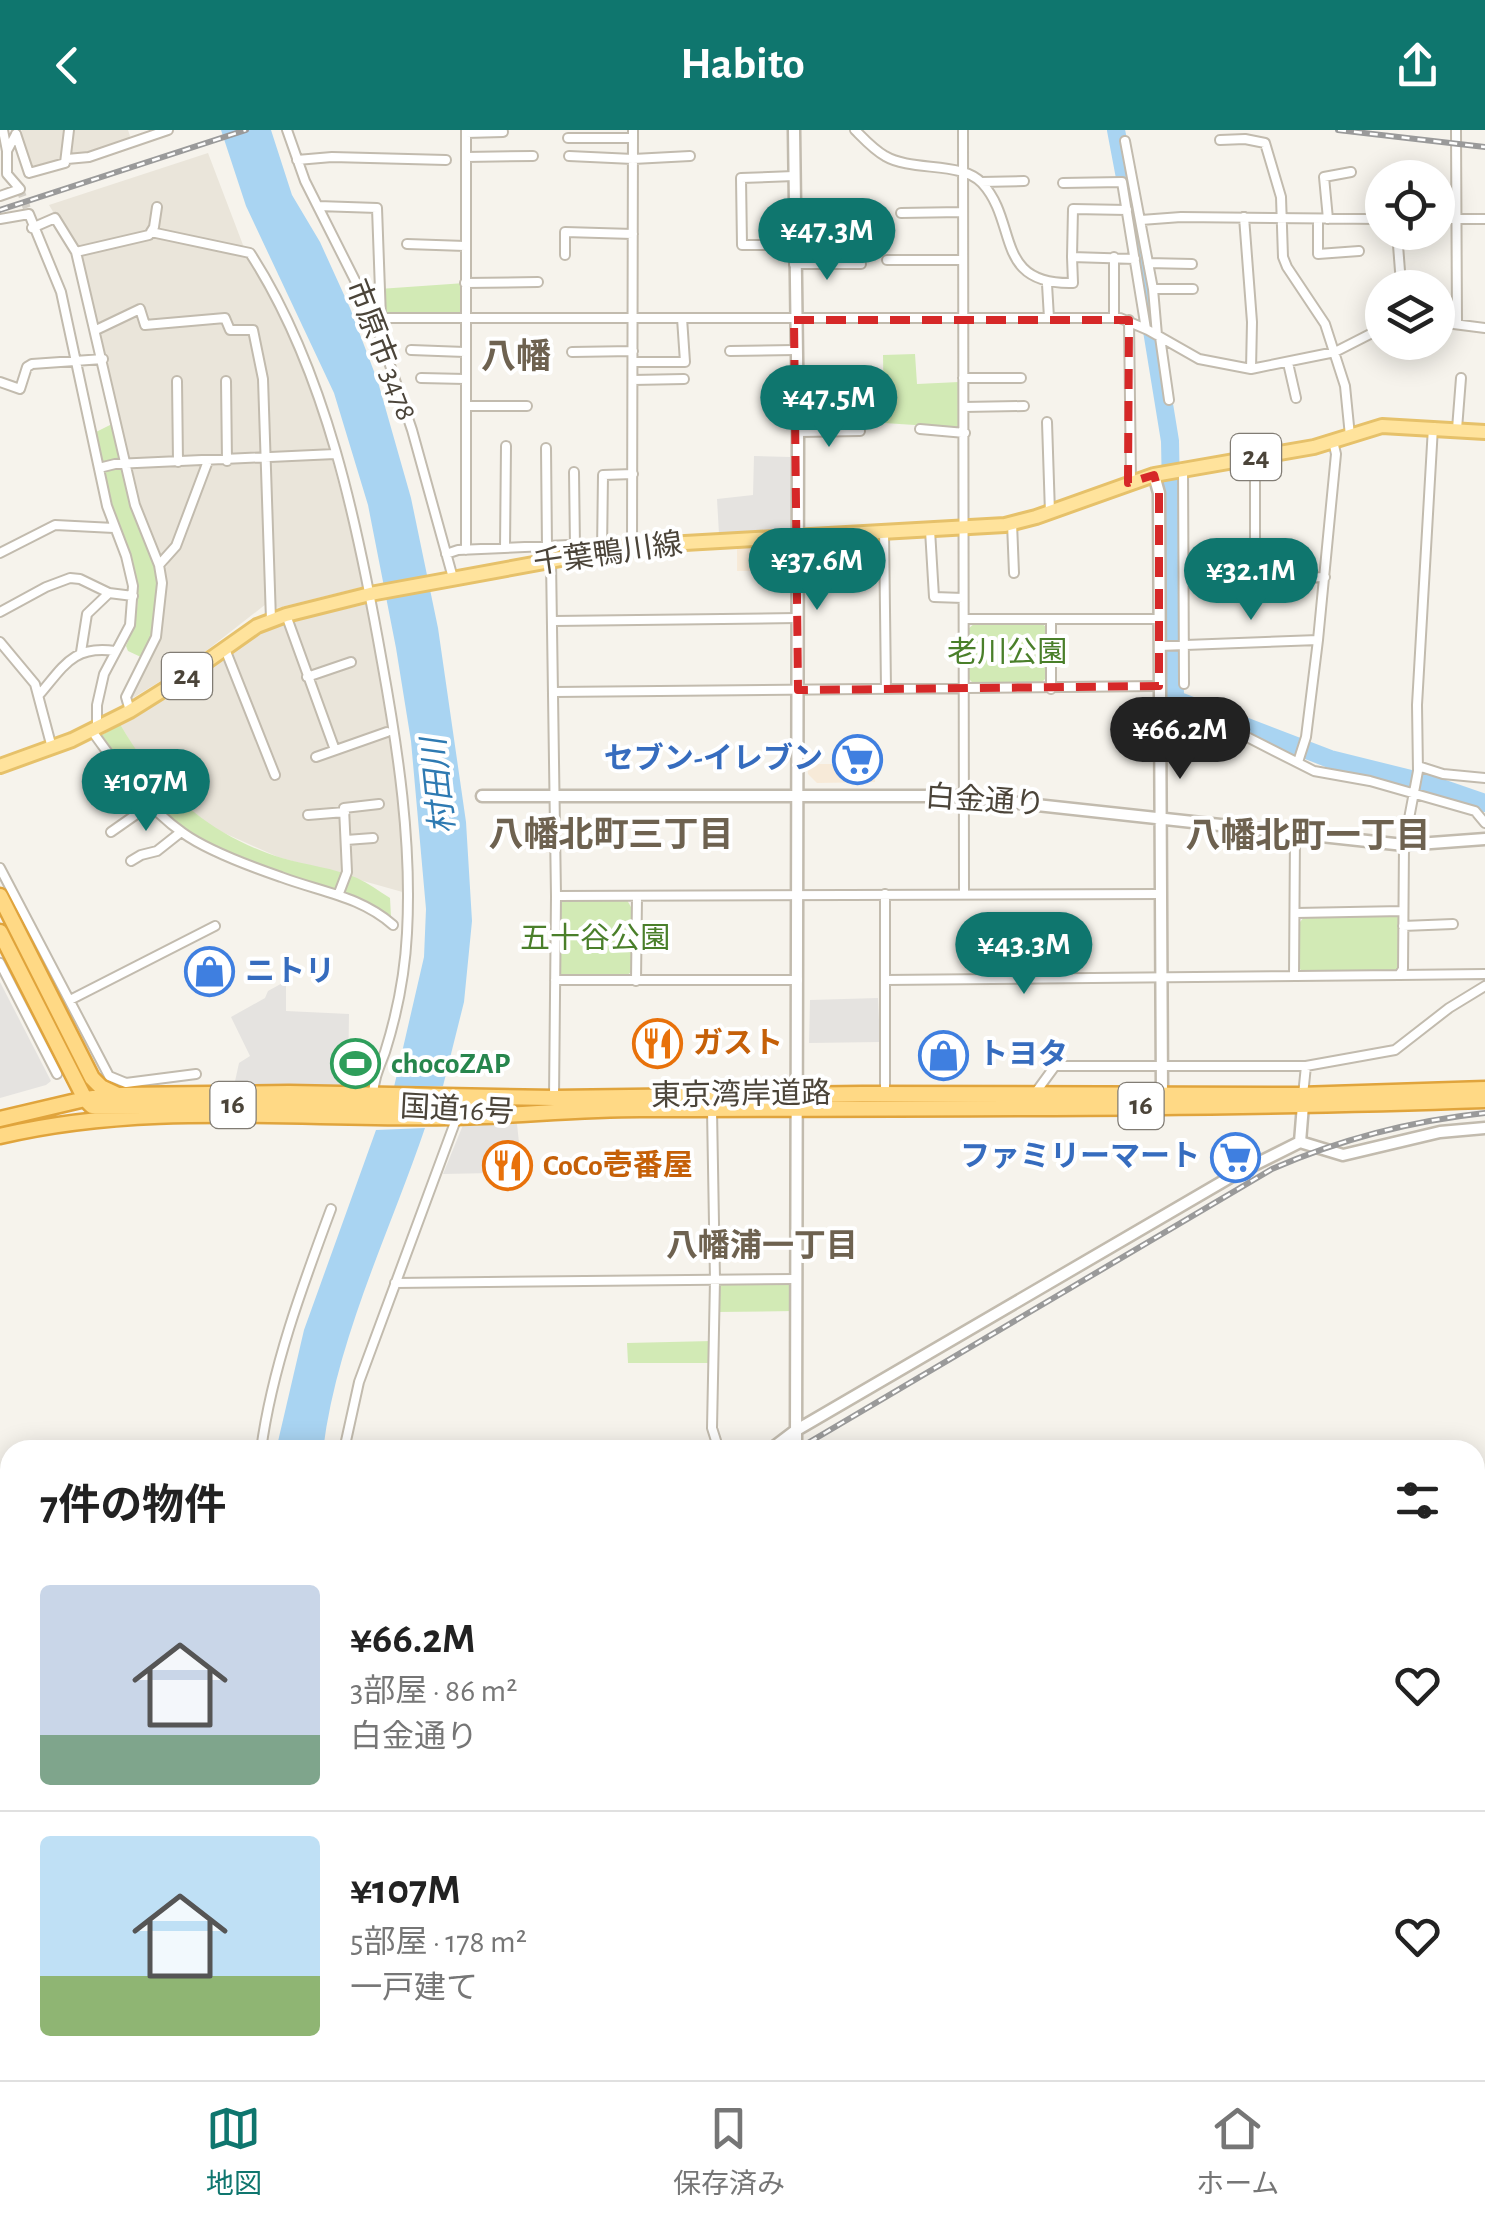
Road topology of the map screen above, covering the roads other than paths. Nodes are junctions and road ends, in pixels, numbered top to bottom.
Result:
1 (2, 130) edge
2 (68, 130) edge
3 (131, 130) edge
4 (168, 130) edge
5 (287, 130) edge
6 (794, 130) edge
7 (856, 130) edge
8 (963, 130) edge
9 (1456, 130) edge
10 (16, 132) edge
11 (466, 132) edge
12 (503, 132) edge
13 (633, 134) edge
14 (568, 138) dead end
15 (1220, 140) dead end
16 (134, 141) junction
17 (1125, 141) dead end
18 (7, 151) junction
19 (466, 156) junction
20 (533, 156) dead end
21 (568, 156) dead end
22 (690, 156) dead end
23 (67, 158) junction
24 (633, 159) junction
25 (298, 160) junction
26 (446, 160) dead end
27 (962, 172) junction
28 (1351, 172) dead end
29 (794, 176) junction
30 (1024, 181) dead end
31 (981, 182) junction
32 (1063, 183) dead end
33 (0, 196) edge
34 (318, 206) junction
35 (157, 207) dead end
36 (1126, 210) junction
37 (962, 212) junction
38 (901, 213) dead end
39 (1244, 217) junction
40 (0, 219) edge
41 (1284, 219) junction
42 (1318, 219) junction
43 (1328, 219) junction
44 (1365, 219) edge
45 (1458, 219) junction
46 (1485, 219) edge
47 (1141, 220) junction
48 (32, 228) junction
49 (151, 232) junction
50 (633, 234) junction
51 (407, 244) dead end
52 (794, 245) junction
53 (465, 246) junction
54 (1358, 250) dead end
55 (76, 252) junction
56 (566, 254) dead end
57 (1072, 257) junction
58 (1114, 258) junction
59 (1135, 259) junction
60 (886, 260) dead end
61 (961, 260) junction
62 (1148, 263) junction
63 (794, 264) junction
64 (861, 264) dead end
65 (1192, 264) dead end
66 (538, 282) dead end
67 (465, 283) junction
68 (1047, 284) junction
69 (1153, 289) junction
70 (1194, 290) dead end
71 (378, 318) junction
72 (464, 318) junction
73 (633, 318) junction
74 (682, 318) junction
75 (961, 318) junction
76 (1048, 318) junction
77 (1114, 318) junction
78 (794, 320) junction
79 (1129, 320) junction
80 (1457, 323) joint
81 (1485, 328) edge
82 (96, 330) junction
83 (1153, 333) junction
84 (1365, 337) edge
85 (411, 350) dead end
86 (795, 350) junction
87 (633, 351) junction
88 (730, 351) dead end
89 (465, 352) junction
90 (572, 352) dead end
91 (1335, 352) junction
92 (103, 359) junction
93 (75, 362) junction
94 (633, 362) junction
95 (1288, 363) junction
96 (1251, 369) junction
97 (860, 377) dead end
98 (422, 378) dead end
99 (963, 378) junction
100 (1021, 378) dead end
101 (1460, 378) dead end
102 (466, 379) junction
103 (684, 379) dead end
104 (633, 380) junction
105 (796, 380) junction
106 (176, 381) dead end
107 (0, 382) edge
108 (226, 382) dead end
109 (1296, 398) dead end
110 (1169, 400) dead end
111 (466, 406) junction
112 (527, 406) dead end
113 (1024, 406) dead end
114 (964, 407) junction
115 (1047, 422) dead end
116 (1433, 428) junction
117 (920, 429) dead end
118 (1456, 429) junction
119 (860, 431) dead end
120 (798, 432) junction
121 (965, 432) junction
122 (1485, 432) edge
123 (1350, 436) junction
124 (1333, 441) junction
125 (506, 446) dead end
126 (546, 448) dead end
127 (335, 454) junction
128 (1255, 456) junction
129 (264, 459) junction
130 (226, 460) junction
131 (208, 461) junction
132 (178, 462) junction
133 (125, 464) junction
134 (99, 468) junction
135 (1177, 470) junction
136 (574, 472) dead end
137 (633, 474) junction
138 (1154, 475) junction
139 (1130, 482) junction
140 (1050, 512) junction
141 (1012, 523) junction
142 (114, 528) junction
143 (963, 528) junction
144 (930, 530) junction
145 (884, 532) junction
146 (798, 536) junction
147 (632, 546) junction
148 (504, 548) junction
149 (466, 550) junction
150 (581, 550) junction
151 (602, 551) junction
152 (0, 552) edge
153 (446, 554) junction
154 (549, 554) junction
155 (160, 565) junction
156 (1014, 573) dead end
157 (1325, 577) junction
158 (448, 579) junction
159 (1255, 579) junction
160 (1184, 582) junction
161 (108, 593) junction
162 (372, 594) junction
163 (133, 596) junction
164 (964, 598) junction
165 (0, 612) edge
166 (286, 615) junction
167 (797, 618) junction
168 (964, 619) junction
169 (1051, 619) junction
170 (270, 620) junction
171 (1159, 620) junction
172 (554, 621) junction
173 (1318, 640) junction
174 (0, 642) edge
175 (1184, 643) junction
176 (1159, 646) junction
177 (224, 648) junction
178 (115, 651) junction
179 (81, 652) junction
180 (351, 662) dead end
181 (306, 677) junction
182 (1184, 684) dead end
183 (1159, 686) junction
184 (886, 689) junction
185 (1052, 689) junction
186 (798, 690) junction
187 (964, 690) junction
188 (554, 692) junction
189 (39, 696) junction
190 (1159, 707) junction
191 (130, 710) junction
192 (94, 729) junction
193 (387, 732) dead end
194 (52, 748) junction
195 (335, 750) junction
196 (316, 756) dead end
197 (1298, 762) junction
198 (0, 766) edge
199 (1418, 769) junction
200 (275, 775) dead end
201 (1485, 778) edge
202 (1414, 790) junction
203 (482, 796) dead end
204 (555, 796) junction
205 (798, 796) junction
206 (963, 796) junction
207 (151, 804) junction
208 (379, 804) dead end
209 (344, 812) junction
210 (308, 814) dead end
211 (1160, 817) junction
212 (1485, 823) edge
213 (111, 832) dead end
214 (181, 832) junction
215 (1295, 834) junction
216 (374, 838) dead end
217 (1485, 839) edge
218 (346, 840) junction
219 (1404, 845) junction
220 (132, 861) dead end
221 (0, 868) edge
222 (339, 893) junction
223 (798, 894) junction
224 (884, 894) junction
225 (964, 894) junction
226 (1160, 894) junction
227 (0, 896) edge
228 (556, 896) junction
229 (637, 896) junction
230 (1404, 911) junction
231 (1296, 913) junction
232 (1453, 924) dead end
233 (393, 925) dead end
234 (215, 926) dead end
235 (1403, 926) junction
236 (0, 932) edge
237 (0, 963) edge
238 (39, 974) junction
239 (1399, 974) junction
240 (1485, 974) edge
241 (1294, 976) junction
242 (1161, 977) junction
243 (554, 980) junction
244 (798, 980) junction
245 (886, 980) junction
246 (636, 981) junction
247 (1485, 986) edge
248 (70, 1000) junction
249 (1162, 1065) junction
250 (1306, 1066) junction
251 (57, 1074) dead end
252 (196, 1074) dead end
253 (1485, 1089) edge
254 (885, 1094) junction
255 (119, 1095) junction
256 (1033, 1096) junction
257 (1162, 1096) junction
258 (554, 1098) junction
259 (88, 1100) junction
260 (1303, 1100) junction
261 (1485, 1100) edge
262 (797, 1102) junction
263 (376, 1103) junction
264 (450, 1110) junction
265 (712, 1110) junction
266 (531, 1114) joint
267 (0, 1119) edge
268 (76, 1122) junction
269 (1485, 1128) edge
270 (0, 1136) edge
271 (1300, 1142) junction
272 (331, 1209) dead end
273 (715, 1280) junction
274 (795, 1280) junction
275 (395, 1283) junction
276 (796, 1431) junction
277 (262, 1440) edge
278 (346, 1440) edge
279 (715, 1440) edge
280 (784, 1440) edge
281 (796, 1440) edge

1 - 18 street
2 - 23 street
3 - 16 street
4 - 16 street
5 - 25 street, 市原市 3478
6 - 29 street
7 - 27 street
8 - 27 street
9 - 45 street
10 - 18 street
10 - 23 street
11 - 12 street
11 - 19 street
13 - 14 street
13 - 24 street
15 - 41 street
16 - 23 street
17 - 47 street
18 - 33 street
19 - 20 street
19 - 53 street
21 - 24 street
22 - 24 street
24 - 50 street
25 - 26 street
25 - 34 street, 市原市 3478
27 - 31 street
27 - 37 street
28 - 43 street
29 - 52 street
29 - 52 street
30 - 31 street
31 - 68 street
32 - 36 street
34 - 71 street, 市原市 3478
34 - 71 street
35 - 49 street
36 - 57 street
36 - 59 street
37 - 38 street
37 - 61 street
39 - 41 street
39 - 47 street
39 - 96 street
40 - 48 street
41 - 42 street
41 - 91 street
42 - 43 street
42 - 54 street
43 - 44 street
45 - 46 street
45 - 80 street
47 - 62 street
48 - 55 street
48 - 93 street
49 - 55 street
49 - 127 street
50 - 56 street
50 - 73 street
51 - 53 street
52 - 63 street
53 - 67 street
55 - 82 street
57 - 58 street
57 - 68 street
58 - 59 street
58 - 77 street
59 - 83 street
60 - 61 street
61 - 75 street
62 - 65 street
62 - 69 street
63 - 64 street
63 - 78 street
66 - 67 street
67 - 72 street
68 - 76 street
69 - 70 street
69 - 83 street
71 - 72 street
71 - 153 street, 市原市 3478
72 - 73 street
72 - 89 street
73 - 74 street
73 - 87 street
74 - 78 street
74 - 94 street
75 - 76 street
75 - 78 street
75 - 99 street
76 - 77 street
77 - 79 street
78 - 86 street
79 - 83 street
79 - 139 street
80 - 81 street
82 - 92 street
82 - 129 street
83 - 96 street
83 - 110 street
84 - 91 street
85 - 89 street
86 - 88 street
86 - 105 street
87 - 90 street
87 - 94 street
89 - 102 street
91 - 95 street
91 - 123 street
92 - 93 street
92 - 133 street
93 - 107 street
93 - 134 street
94 - 104 street
95 - 96 street
95 - 109 street
97 - 105 street
98 - 102 street
99 - 100 street
99 - 114 street
101 - 118 street
102 - 111 street
103 - 104 street
104 - 137 street
105 - 120 street
106 - 132 street
108 - 130 street
111 - 112 street
111 - 149 street
113 - 114 street
114 - 121 street
115 - 140 street
116 - 118 main road, 千葉鴨川線 / 24
116 - 123 main road, 千葉鴨川線 / 24
116 - 199 street
117 - 121 street
118 - 122 main road, 千葉鴨川線 / 24
119 - 120 street
120 - 146 street
121 - 143 street
123 - 124 main road, 千葉鴨川線 / 24
124 - 128 main road, 千葉鴨川線 / 24
124 - 157 street
125 - 148 street
126 - 154 street
127 - 129 street
127 - 162 street
128 - 135 main road, 千葉鴨川線 / 24
128 - 159 street
129 - 130 street
129 - 170 street
130 - 131 street
131 - 132 street
131 - 155 street
132 - 133 street
133 - 134 street
133 - 155 street
134 - 142 street
135 - 138 main road, 千葉鴨川線 / 24
135 - 160 street
136 - 150 street
137 - 147 street
137 - 151 street
138 - 139 main road, 千葉鴨川線 / 24
138 - 171 street
139 - 140 main road, 千葉鴨川線 / 24
140 - 141 main road, 千葉鴨川線 / 24
141 - 143 main road, 千葉鴨川線 / 24
141 - 156 street
142 - 152 street
142 - 163 street
143 - 144 main road, 千葉鴨川線 / 24
143 - 164 street
144 - 145 main road, 千葉鴨川線 / 24
144 - 164 street
145 - 146 main road, 千葉鴨川線 / 24
145 - 184 street
146 - 147 main road, 千葉鴨川線 / 24
146 - 167 street
147 - 151 main road, 千葉鴨川線 / 24
148 - 149 street
148 - 154 street
149 - 153 street
150 - 151 main road, 千葉鴨川線 / 24
150 - 154 main road, 千葉鴨川線 / 24
153 - 158 street, 市原市 3478
154 - 158 main road, 千葉鴨川線 / 24
154 - 172 street
155 - 191 street
157 - 159 street
157 - 173 street
158 - 162 main road, 千葉鴨川線 / 24
159 - 160 street
160 - 175 street
161 - 163 street
161 - 165 street
161 - 179 street
162 - 166 main road, 千葉鴨川線 / 24
162 - 263 street
163 - 178 street
164 - 168 street
166 - 170 main road, 千葉鴨川線 / 24
166 - 181 street
167 - 172 street
167 - 186 street
168 - 169 street
168 - 187 street
169 - 171 street
169 - 185 street
170 - 177 main road, 千葉鴨川線 / 24
171 - 176 street
172 - 188 street
173 - 175 street
173 - 197 street
174 - 189 street
175 - 176 street
175 - 182 street
176 - 183 street
177 - 191 main road, 千葉鴨川線 / 24
177 - 200 street
178 - 179 street
178 - 192 street
179 - 189 street
180 - 181 street
181 - 195 street
183 - 185 street
183 - 190 street
184 - 186 street
184 - 187 street
185 - 187 street
186 - 188 street
186 - 205 street
187 - 206 street
188 - 204 street
189 - 194 street
190 - 197 street
190 - 211 street
191 - 192 main road, 千葉鴨川線 / 24
192 - 194 main road, 千葉鴨川線 / 24
192 - 207 street
193 - 195 street
194 - 198 main road, 千葉鴨川線 / 24
195 - 196 street
197 - 202 street
199 - 201 street
199 - 202 street
202 - 212 street
202 - 219 street
203 - 204 street, 白金通り
204 - 205 street, 白金通り
204 - 228 street
205 - 206 street, 白金通り
205 - 223 street
206 - 211 street, 白金通り
206 - 225 street
207 - 213 street
207 - 214 street
208 - 209 street
209 - 210 street
209 - 218 street
211 - 215 street, 白金通り
211 - 226 street
214 - 220 street
214 - 222 street
215 - 219 street, 白金通り
215 - 231 street
216 - 218 street
217 - 219 street, 白金通り
218 - 222 street
219 - 230 street
221 - 248 street
222 - 233 street
223 - 224 street
223 - 229 street
223 - 244 street
224 - 225 street
224 - 245 street
225 - 226 street
226 - 242 street
227 - 238 highway
228 - 229 street
228 - 243 street
229 - 246 street
230 - 231 street
230 - 235 street
231 - 241 street
232 - 235 street
234 - 248 street
235 - 239 street
236 - 259 highway
237 - 251 street
238 - 255 highway
238 - 259 highway
239 - 240 street
239 - 241 street
241 - 242 street
242 - 245 street
242 - 249 street
243 - 246 street
243 - 258 street
244 - 246 street
244 - 262 street
245 - 254 street
247 - 250 street
248 - 252 street
249 - 250 street
249 - 256 street
249 - 257 street
250 - 260 street
253 - 260 highway, 東京湾岸道路 / 16
254 - 256 highway, 東京湾岸道路 / 16
254 - 262 highway, 東京湾岸道路 / 16
255 - 259 highway, 東京湾岸道路
255 - 263 highway, 東京湾岸道路 / 16
256 - 257 highway, 東京湾岸道路 / 16
257 - 260 highway, 東京湾岸道路 / 16
258 - 262 highway, 東京湾岸道路 / 16
258 - 264 highway, 東京湾岸道路 / 16
259 - 263 highway, 国道16号 / 16
259 - 267 highway, 東京湾岸道路
259 - 268 highway
260 - 261 highway, 東京湾岸道路 / 16
260 - 262 highway, 東京湾岸道路 / 16
260 - 271 street
262 - 265 highway, 東京湾岸道路 / 16
262 - 274 street
263 - 264 highway, 東京湾岸道路 / 16
263 - 264 highway, 東京湾岸道路 / 16
263 - 268 highway, 東京湾岸道路 / 16
264 - 266 highway, 国道16号 / 16
264 - 275 street
265 - 266 highway, 東京湾岸道路 / 16
265 - 273 street
268 - 270 highway, 東京湾岸道路
269 - 271 street
271 - 276 street
272 - 277 street
273 - 274 street
273 - 275 street
273 - 279 street
274 - 276 street
275 - 278 street
276 - 280 street
276 - 281 street

